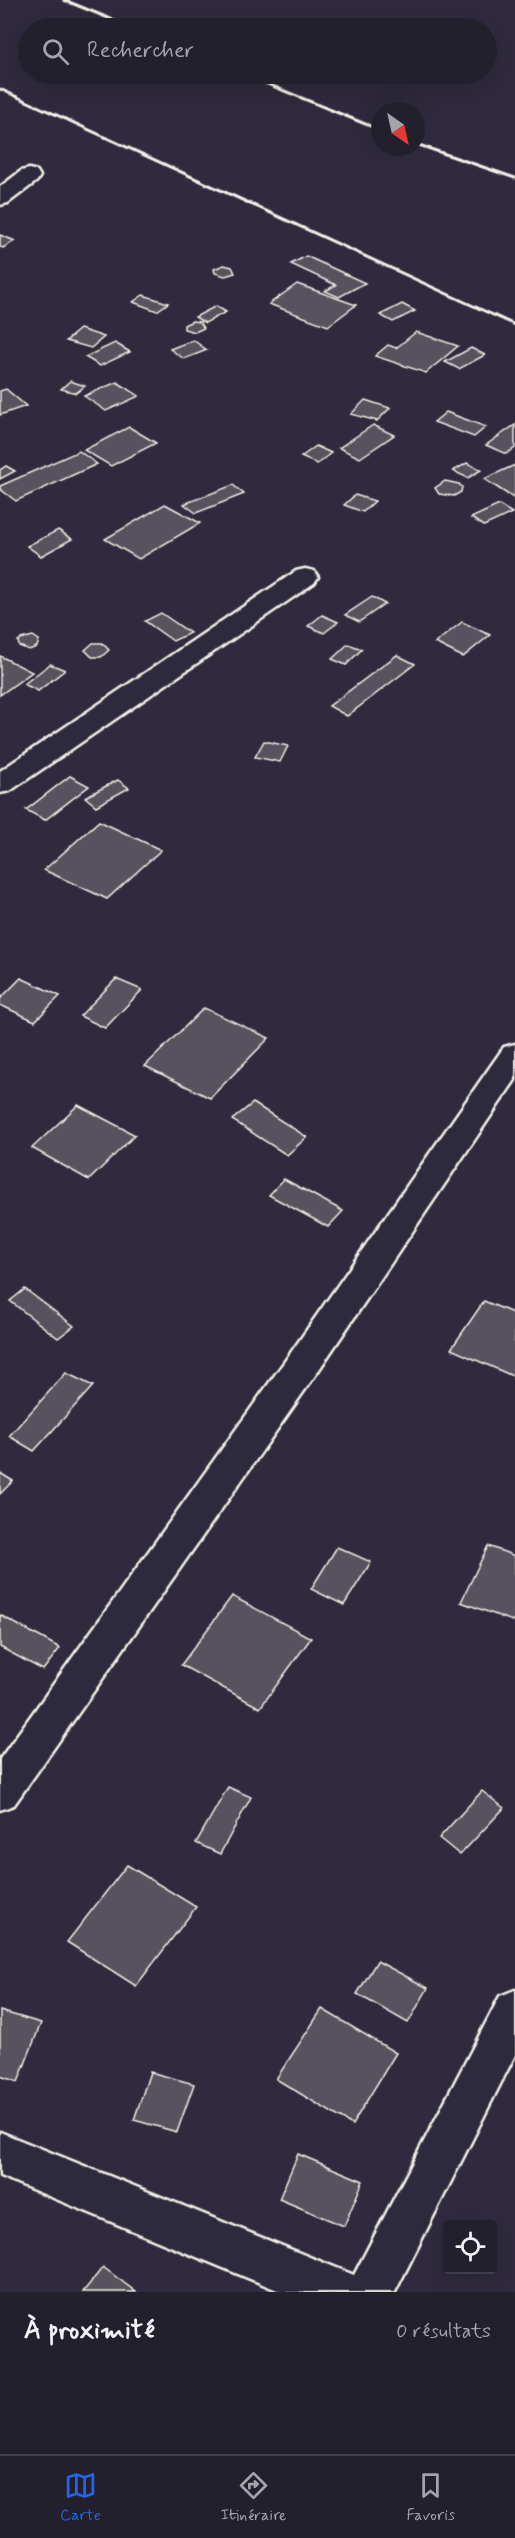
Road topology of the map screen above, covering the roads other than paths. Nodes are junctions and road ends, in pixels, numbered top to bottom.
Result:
1 (29, 176) dead end
2 (0, 198) edge
3 (305, 577) dead end
4 (0, 784) edge
5 (515, 1055) edge
6 (0, 1792) edge
7 (515, 2011) edge
8 (0, 2154) edge
9 (338, 2292) edge
10 (370, 2292) edge

1 - 2 street
3 - 4 street
5 - 6 street
7 - 10 street
8 - 9 street

